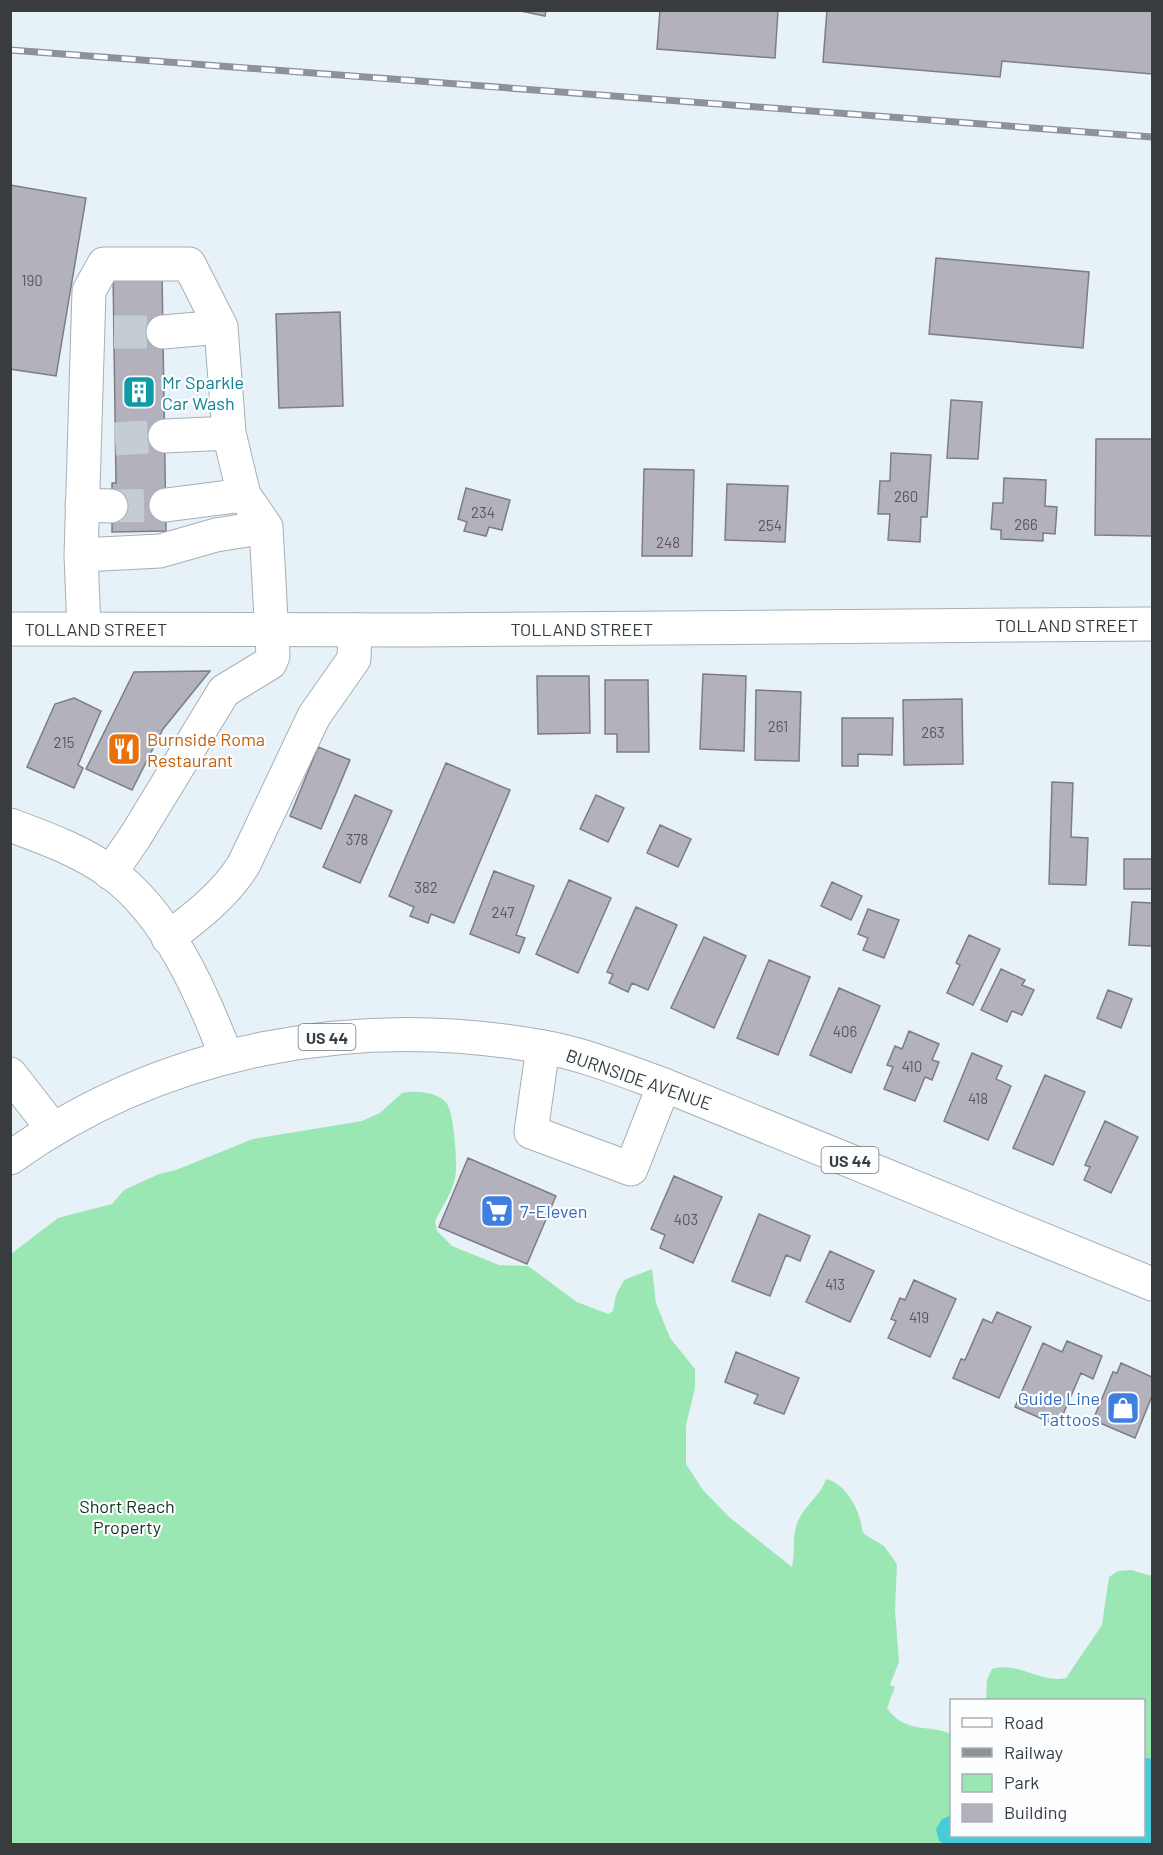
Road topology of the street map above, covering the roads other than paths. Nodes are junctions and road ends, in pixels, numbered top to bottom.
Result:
1 (221, 327) junction
2 (163, 332) tunnel mouth
3 (229, 433) junction
4 (165, 436) tunnel mouth
5 (244, 495) junction
6 (166, 505) tunnel mouth
7 (266, 527) junction
8 (81, 555) junction
9 (1152, 624) edge
10 (10, 629) edge
11 (84, 629) junction
12 (273, 630) junction
13 (355, 630) junction
14 (10, 825) edge
15 (110, 873) junction
16 (168, 938) junction
17 (543, 1047) junction
18 (226, 1056) junction
19 (10, 1074) edge
20 (664, 1085) junction
21 (53, 1130) junction
22 (10, 1158) edge
23 (1152, 1284) edge

1 - 2 main road
1 - 3 main road
1 - 8 main road
3 - 4 main road
3 - 5 main road
5 - 6 main road
5 - 7 main road
7 - 8 main road
7 - 12 main road
8 - 11 main road
9 - 13 main road, TOLLAND STREET
10 - 11 main road, TOLLAND STREET
11 - 12 main road, TOLLAND STREET
12 - 13 main road, TOLLAND STREET
12 - 15 main road
13 - 16 main road
14 - 15 main road
15 - 16 main road
16 - 18 main road
17 - 18 main road, BURNSIDE AVENUE / US 44
17 - 20 main road, BURNSIDE AVENUE / US 44
17 - 20 main road
18 - 21 main road, BURNSIDE AVENUE / US 44
19 - 21 main road
20 - 23 main road, BURNSIDE AVENUE / US 44
21 - 22 main road, BURNSIDE AVENUE / US 44

